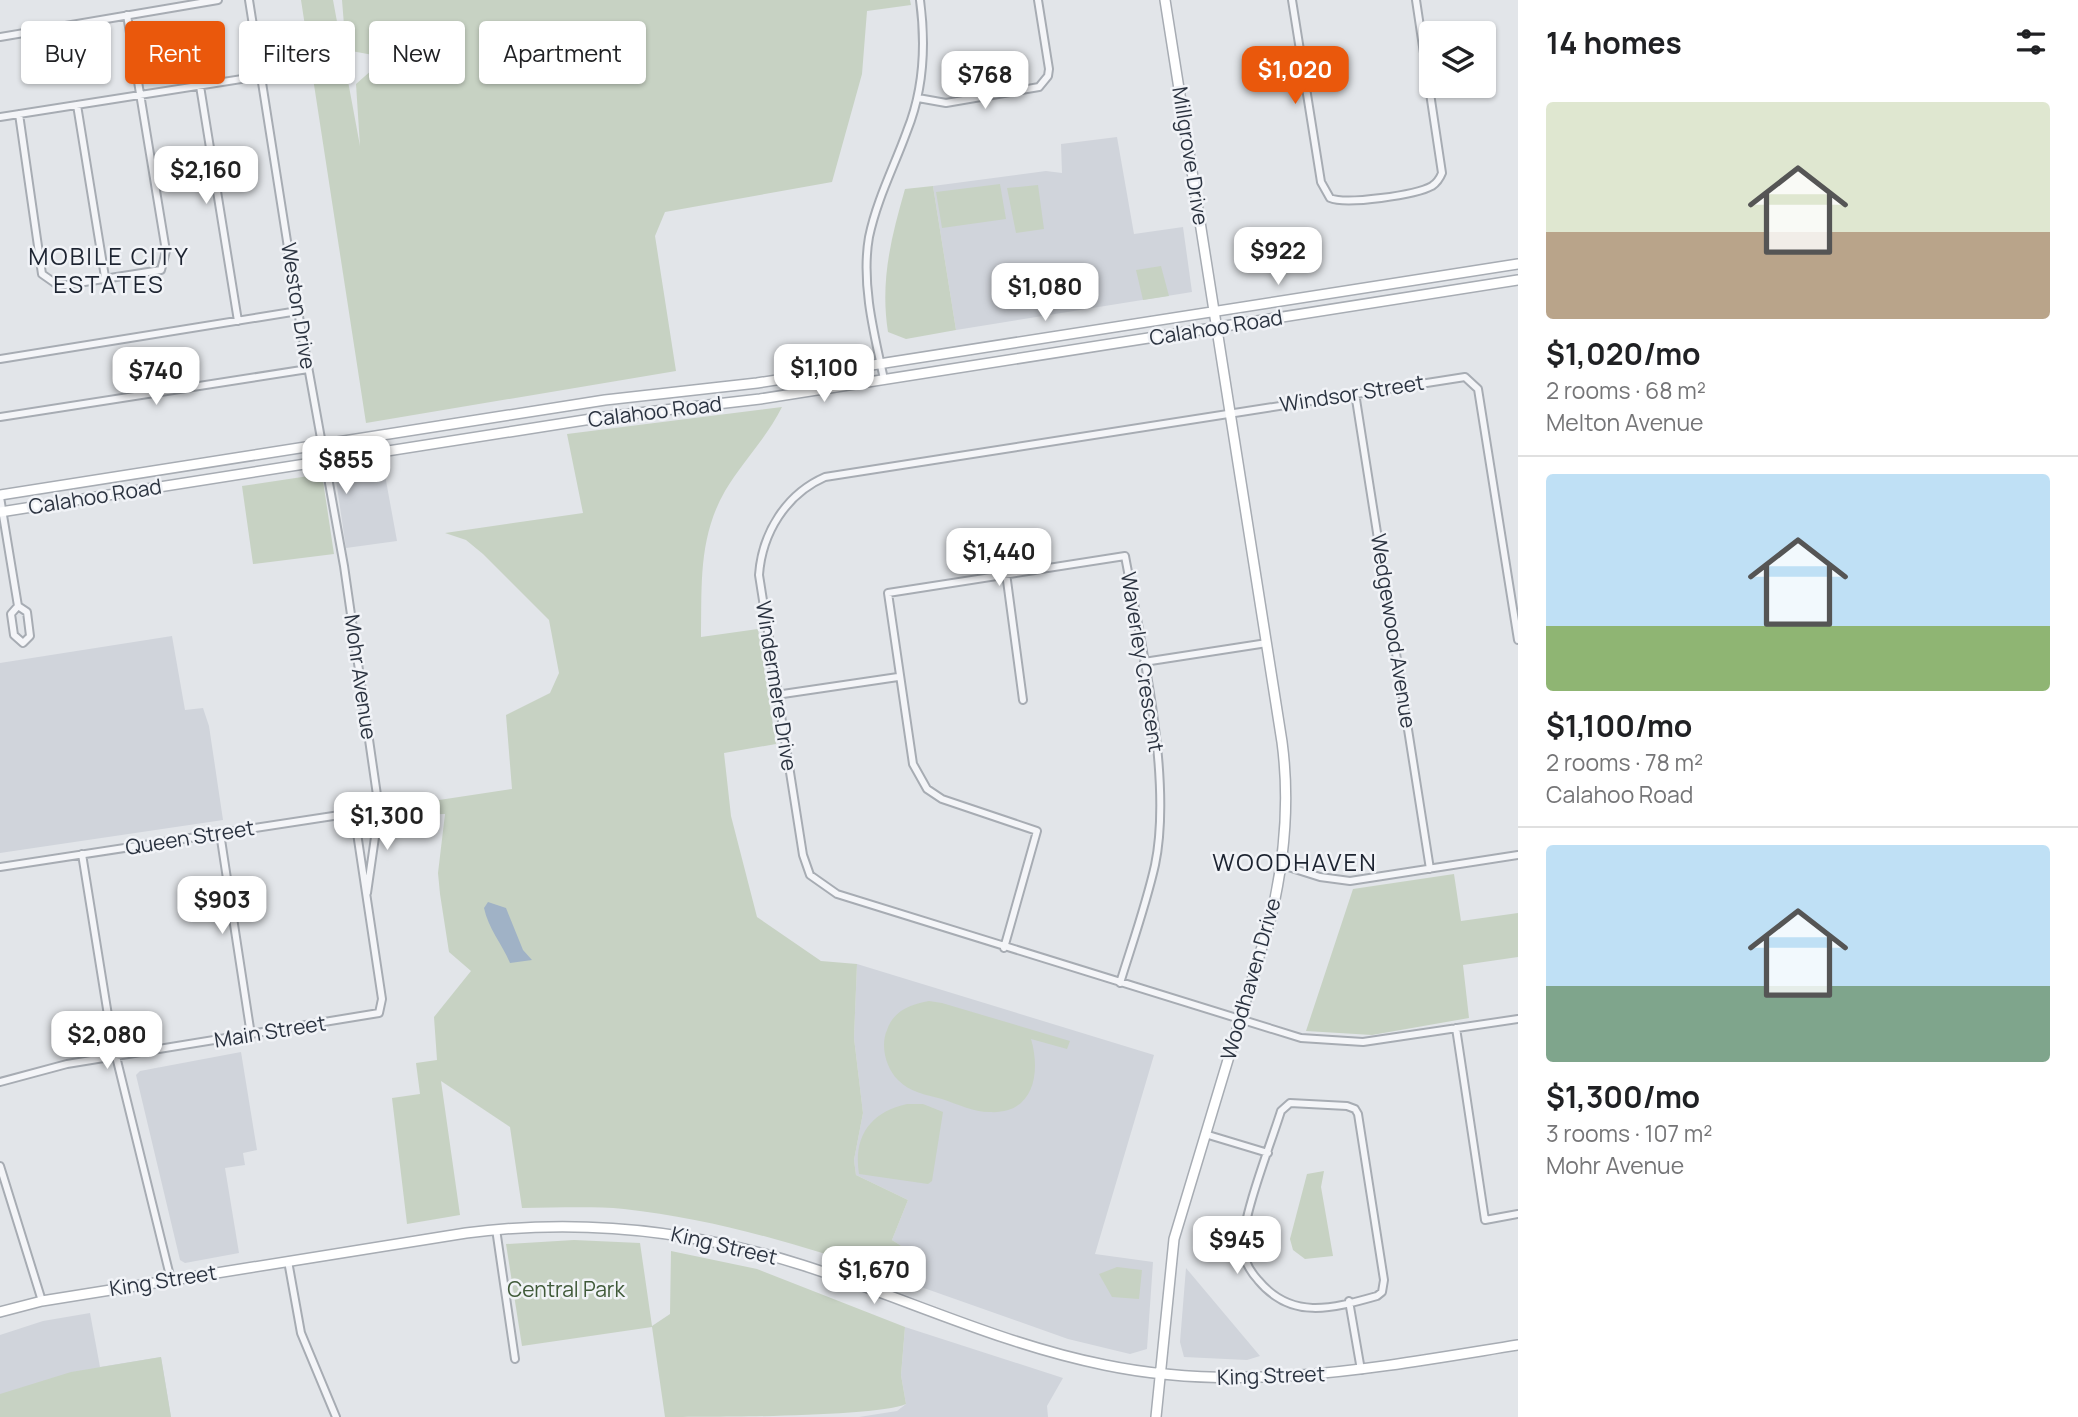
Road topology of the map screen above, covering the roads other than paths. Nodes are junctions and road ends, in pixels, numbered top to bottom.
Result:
1 (218, 0) edge
2 (249, 0) edge
3 (920, 0) edge
4 (1038, 0) edge
5 (1165, 0) edge
6 (1292, 0) edge
7 (1416, 0) edge
8 (127, 15) junction
9 (252, 21) edge
10 (0, 37) edge
11 (239, 80) edge
12 (262, 84) edge
13 (200, 86) junction
14 (139, 95) junction
15 (918, 98) junction
16 (77, 105) junction
17 (19, 114) junction
18 (0, 117) edge
19 (1518, 264) edge
20 (105, 277) junction
21 (1518, 280) edge
22 (298, 311) junction
23 (1214, 312) junction
24 (238, 321) junction
25 (1216, 328) junction
26 (0, 359) edge
27 (881, 364) junction
28 (308, 369) junction
29 (884, 379) junction
30 (1355, 393) junction
31 (1230, 413) junction
32 (0, 418) edge
33 (322, 445) junction
34 (326, 461) junction
35 (0, 496) edge
36 (1, 512) edge
37 (1006, 573) junction
38 (18, 606) junction
39 (1518, 640) edge
40 (1267, 643) junction
41 (1144, 662) junction
42 (898, 677) junction
43 (776, 695) junction
44 (1023, 700) dead end
45 (379, 809) junction
46 (354, 813) junction
47 (220, 833) junction
48 (82, 854) junction
49 (1518, 855) edge
50 (1282, 865) junction
51 (0, 867) edge
52 (1430, 869) junction
53 (367, 893) junction
54 (1004, 948) junction
55 (1120, 983) junction
56 (376, 1015) joint
57 (1518, 1019) edge
58 (1240, 1020) junction
59 (1456, 1028) junction
60 (251, 1035) junction
61 (116, 1056) junction
62 (0, 1082) edge
63 (1205, 1134) junction
64 (1268, 1153) junction
65 (0, 1166) edge
66 (1518, 1214) edge
67 (496, 1229) junction
68 (288, 1261) junction
69 (171, 1280) junction
70 (41, 1301) junction
71 (1349, 1301) junction
72 (0, 1312) edge
73 (1518, 1345) edge
74 (515, 1359) dead end
75 (1361, 1370) junction
76 (1161, 1375) junction
77 (336, 1417) edge
78 (1156, 1417) edge

1 - 8 street
2 - 9 street, Weston Drive
3 - 15 street
4 - 15 street
5 - 23 main road, Millgrove Drive
6 - 7 street
8 - 10 street
8 - 14 street
11 - 13 street
12 - 22 street, Weston Drive
13 - 14 street
13 - 24 street
14 - 16 street
14 - 20 street
15 - 27 street
16 - 17 street
16 - 20 street
17 - 18 street
17 - 20 street
19 - 23 main road, Calahoo Road
21 - 25 main road, Calahoo Road
22 - 24 street
22 - 28 street, Weston Drive
23 - 25 main road, Millgrove Drive
23 - 27 main road, Calahoo Road
24 - 26 street
25 - 29 main road, Calahoo Road
25 - 31 main road, Woodhaven Drive
27 - 29 street
27 - 33 main road, Calahoo Road
28 - 32 street
28 - 33 street, Weston Drive
29 - 34 main road, Calahoo Road
30 - 31 street, Windsor Street
30 - 39 street, Windsor Street
30 - 52 street, Wedgewood Avenue
31 - 40 main road, Woodhaven Drive
31 - 43 street, Windermere Drive
33 - 34 street, Weston Drive
33 - 35 main road, Calahoo Road
34 - 36 main road, Calahoo Road
34 - 45 street, Mohr Avenue
35 - 36 street
36 - 38 street
37 - 41 street, Waverley Crescent
37 - 42 street, Waverley Crescent
37 - 44 street
38 - 38 street
40 - 41 street
40 - 50 main road, Woodhaven Drive
41 - 55 street, Waverley Crescent
42 - 43 street
42 - 54 street, Waverley Crescent
43 - 54 street, Windermere Drive
45 - 46 street, Queen Street
45 - 53 street, Mohr Avenue
46 - 47 street, Queen Street
46 - 53 street, Mohr Avenue
47 - 48 street, Queen Street
47 - 60 street
48 - 51 street, Queen Street
48 - 61 street
49 - 52 street
50 - 52 street
50 - 58 main road, Woodhaven Drive
53 - 56 street, Mohr Avenue
54 - 55 street, Windermere Drive
55 - 58 street, Windermere Drive
56 - 60 street, Main Street
57 - 59 street, Windermere Drive
58 - 59 street, Windermere Drive
58 - 63 main road, Woodhaven Drive
59 - 66 street
60 - 61 street, Main Street
61 - 62 street, Main Street
61 - 69 street
63 - 64 street
63 - 76 main road, Woodhaven Drive
64 - 71 street
64 - 71 street
65 - 70 street
67 - 68 main road, King Street
67 - 74 street
67 - 76 main road, King Street
68 - 69 main road, King Street
68 - 77 street
69 - 70 main road, King Street
70 - 72 main road, King Street
71 - 75 street
73 - 75 main road, King Street
75 - 76 main road, King Street
76 - 78 main road, Woodhaven Drive

